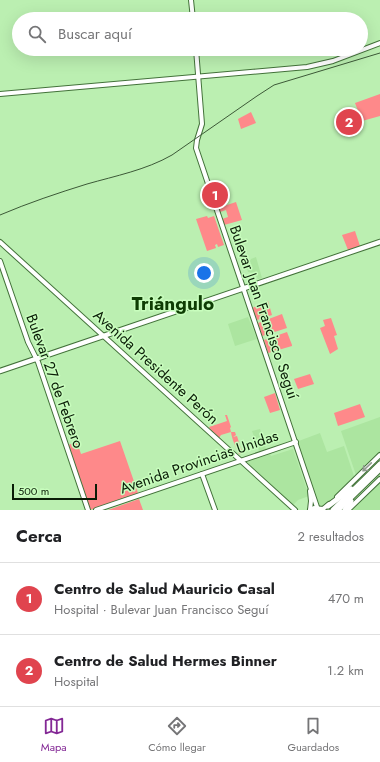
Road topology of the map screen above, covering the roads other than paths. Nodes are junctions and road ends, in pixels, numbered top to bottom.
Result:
1 (190, 0) edge
2 (191, 12) edge
3 (380, 42) edge
4 (368, 46) edge
5 (368, 47) edge
6 (196, 56) edge
7 (340, 56) edge
8 (347, 56) edge
9 (197, 75) junction
10 (0, 93) edge
11 (380, 242) edge
12 (1, 244) edge
13 (0, 261) edge
14 (0, 267) edge
15 (242, 288) junction
16 (103, 336) junction
17 (35, 359) junction
18 (0, 371) edge
19 (295, 442) junction
20 (380, 455) edge
21 (241, 461) junction
22 (380, 464) edge
23 (380, 469) edge
24 (202, 475) junction
25 (380, 479) edge
26 (364, 480) junction
27 (360, 489) junction
28 (328, 506) junction
29 (86, 510) edge
30 (96, 510) edge
31 (101, 510) edge
32 (214, 510) edge
33 (294, 510) edge
34 (310, 510) edge
35 (318, 510) edge
36 (333, 510) edge
37 (338, 510) edge
38 (345, 510) edge
39 (348, 510) edge

1 - 2 main road
3 - 4 main road
3 - 5 main road
6 - 9 main road, Bulevar Juan Francisco Seguí
7 - 9 main road
8 - 9 main road
9 - 10 main road
9 - 15 main road, Bulevar Juan Francisco Seguí
9 - 15 main road, Bulevar Juan Francisco Seguí
11 - 15 street
12 - 16 main road, Avenida Presidente Perón
13 - 17 main road, Bulevar 27 de Febrero
14 - 17 main road, Bulevar 27 de Febrero
15 - 16 street
15 - 19 main road, Bulevar Juan Francisco Seguí
16 - 17 street
16 - 21 main road, Avenida Presidente Perón
17 - 18 street
17 - 29 main road, Bulevar 27 de Febrero
19 - 21 main road, Avenida Provincias Unidas
19 - 34 main road, Bulevar Juan Francisco Seguí
19 - 35 main road, Bulevar Juan Francisco Seguí
20 -> 28 main road
21 - 24 main road, Avenida Provincias Unidas
21 - 33 main road, Avenida Presidente Perón
22 - 26 highway
23 - 27 highway
24 - 30 main road, Avenida Provincias Unidas
24 - 31 main road, Avenida Provincias Unidas
24 - 32 main road
25 - 39 main road
26 - 28 highway
26 - 36 highway
27 - 37 highway
27 - 38 highway
28 - 35 main road
34 - 35 main road

